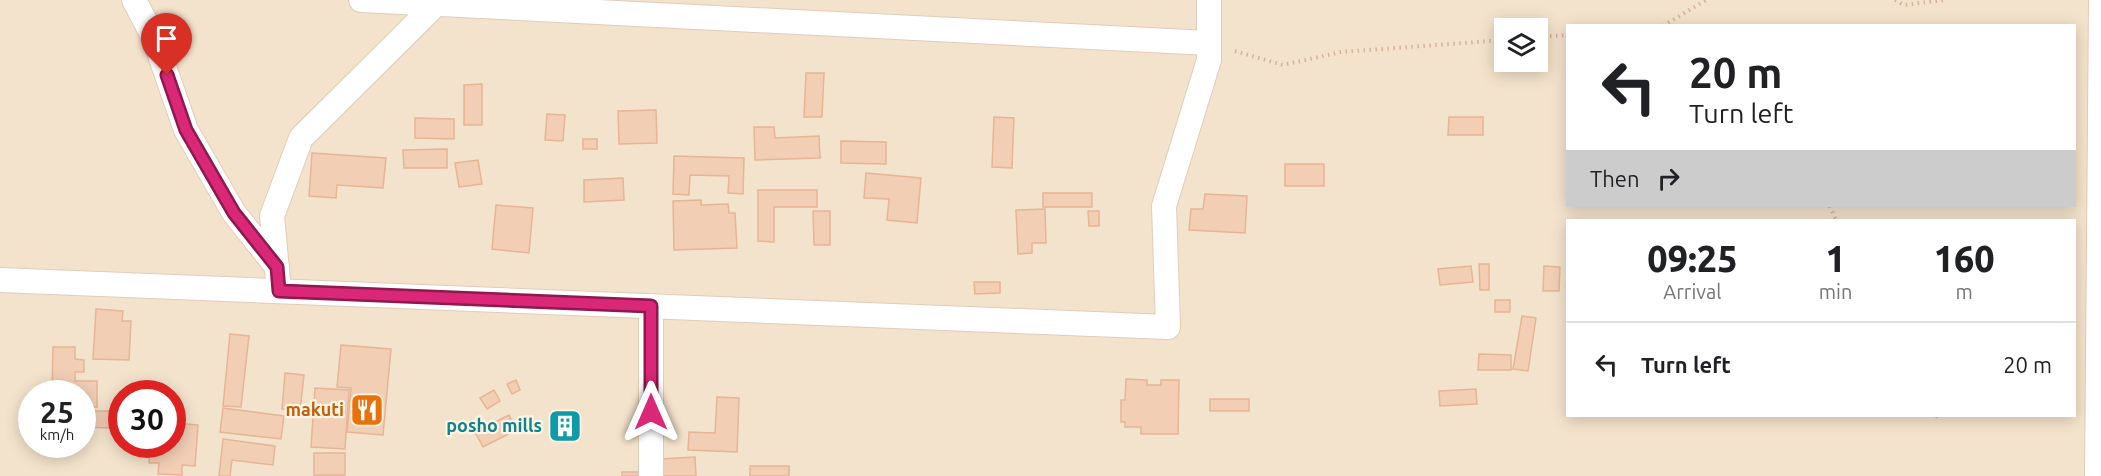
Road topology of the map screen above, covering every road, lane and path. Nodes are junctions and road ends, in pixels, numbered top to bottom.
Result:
1 (134, 0) edge
2 (361, 0) edge
3 (1209, 0) edge
4 (1706, 0) edge
5 (1894, 0) edge
6 (1945, 0) edge
7 (2101, 0) edge
8 (436, 4) junction
9 (729, 9) edge
10 (1666, 24) edge
11 (1566, 35) edge
12 (1548, 36) edge
13 (1494, 41) edge
14 (1209, 43) junction
15 (277, 267) junction
16 (0, 280) edge
17 (279, 291) junction
18 (651, 306) junction
19 (1938, 417) edge
20 (1940, 420) dead end
21 (651, 476) edge
22 (2097, 476) edge

1 - 15 street
2 - 8 street
3 - 14 street
4 - 10 path
5 - 6 path
7 - 22 street
8 - 9 street
8 - 15 street
9 - 14 street
11 - 12 path
13 - 14 path
14 - 18 street
15 - 17 street
16 - 17 street
17 - 18 street
18 - 21 street
19 - 20 path

